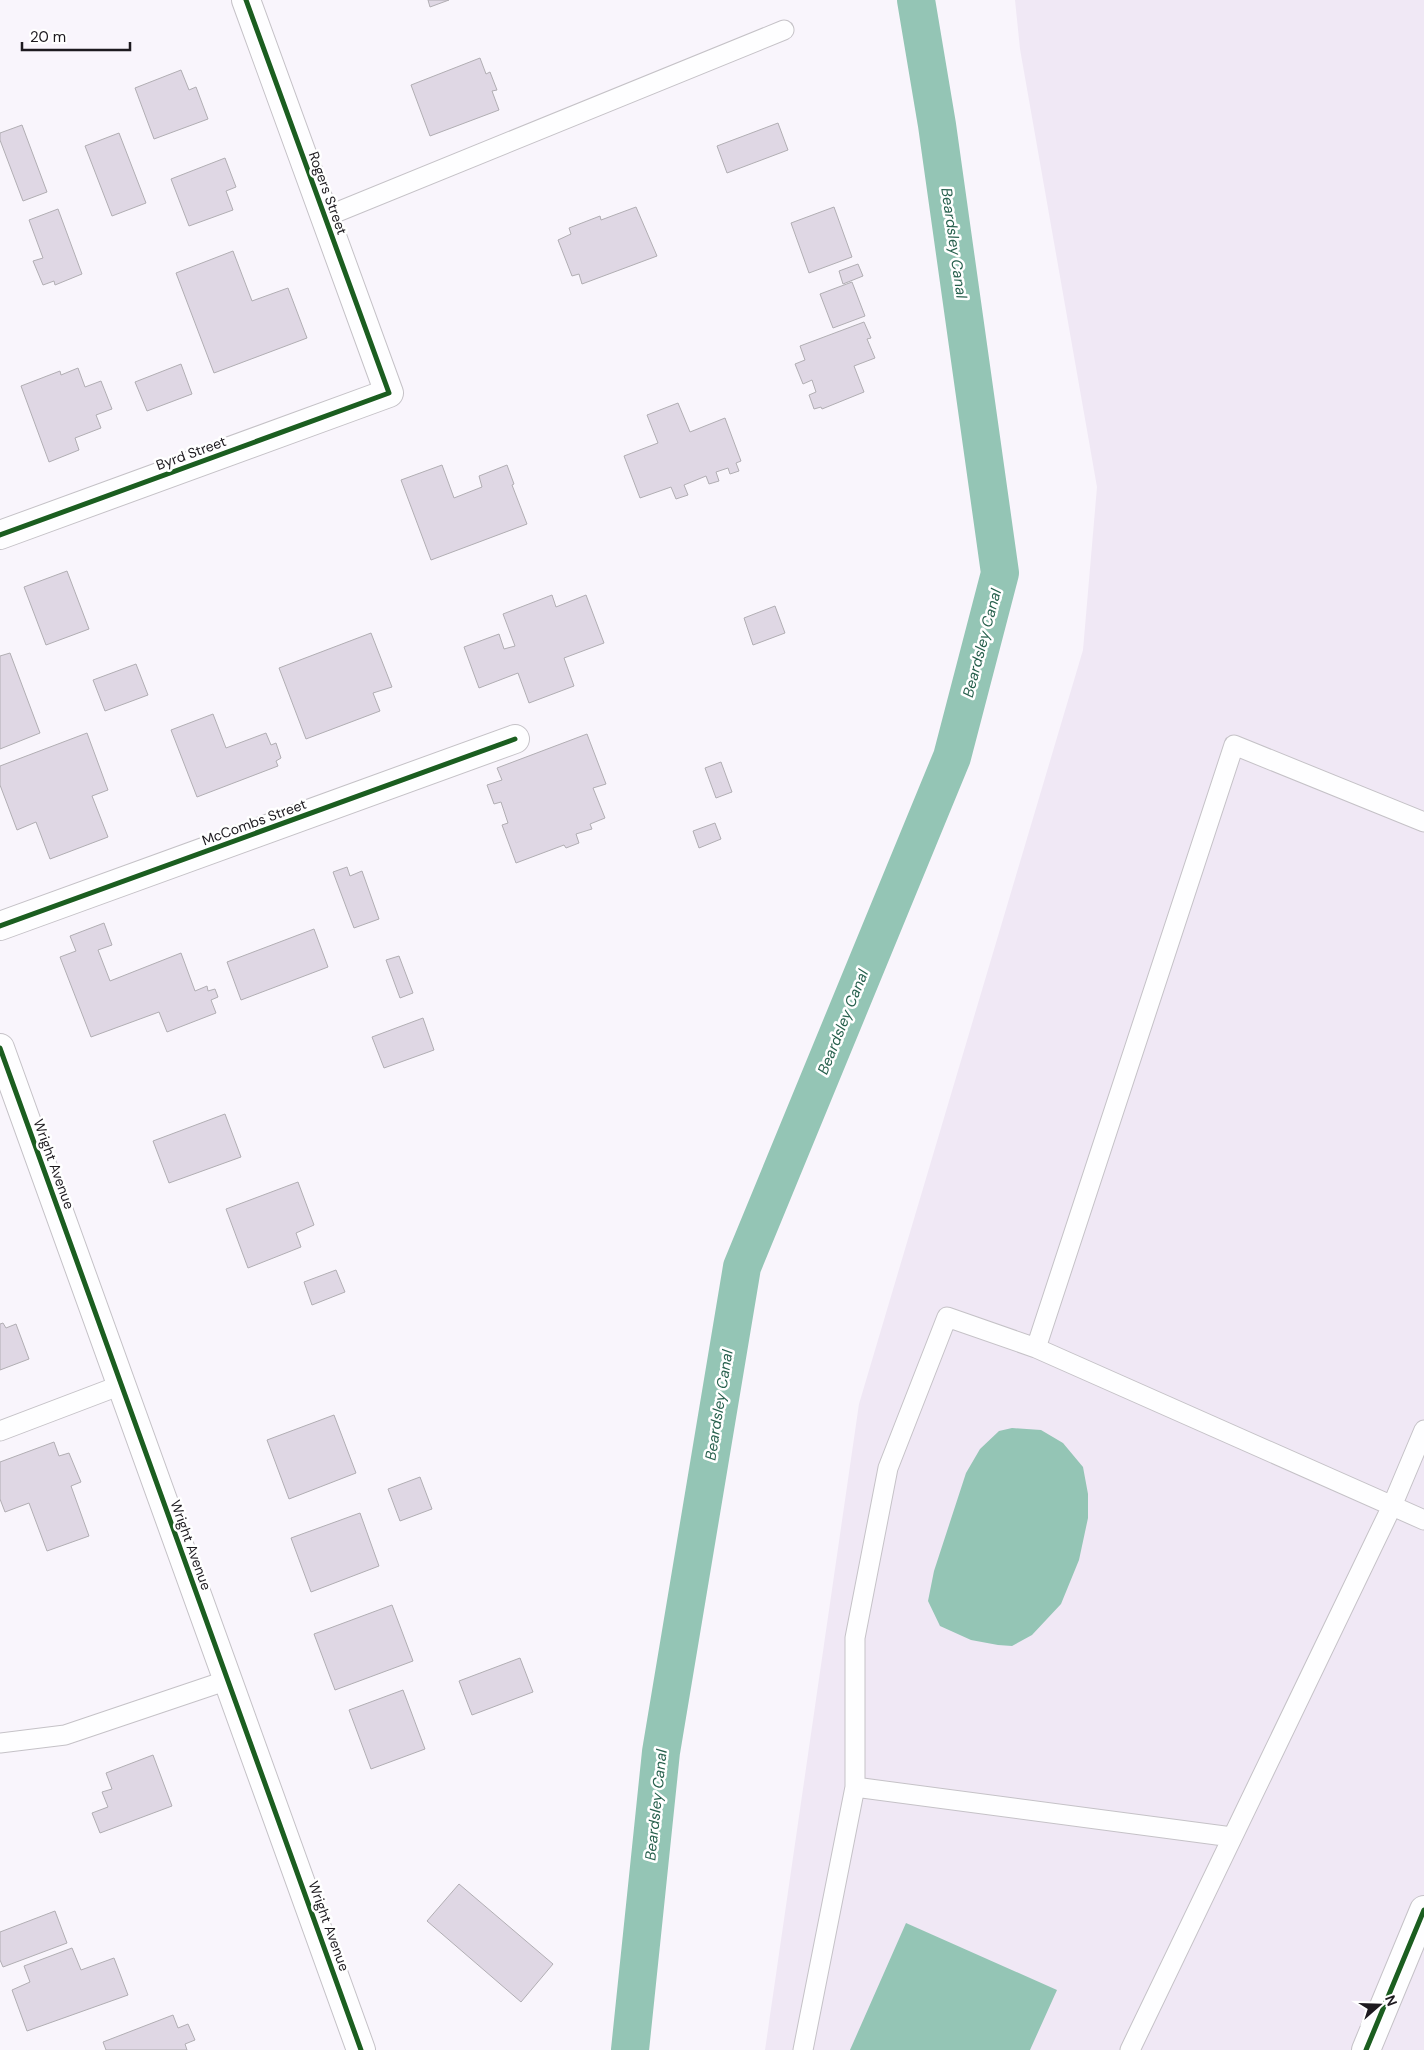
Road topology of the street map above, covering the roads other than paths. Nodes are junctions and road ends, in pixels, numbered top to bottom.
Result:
1 (246, 0) edge
2 (784, 30) dead end
3 (325, 217) junction
4 (390, 393) joint
5 (0, 535) edge
6 (515, 739) dead end
7 (1424, 822) edge
8 (0, 926) edge
9 (0, 1048) edge
10 (1036, 1348) junction
11 (121, 1385) junction
12 (0, 1430) edge
13 (1424, 1430) edge
14 (1392, 1506) junction
15 (1424, 1520) edge
16 (228, 1680) junction
17 (0, 1743) edge
18 (855, 1786) junction
19 (1232, 1837) junction
20 (1424, 1910) edge
21 (361, 2050) edge
22 (803, 2050) edge
23 (1130, 2050) edge
24 (1366, 2050) edge

1 - 3 street, Rogers Street
2 - 3 lane
3 - 4 street, Rogers Street
4 - 5 street, Byrd Street
6 - 8 street, McCombs Street
7 - 10 lane
9 - 11 street, Wright Avenue
10 - 14 lane
10 - 18 lane
11 - 12 lane
11 - 16 street, Wright Avenue
13 - 14 lane
14 - 15 lane
14 - 19 lane
16 - 17 lane
16 - 21 street, Wright Avenue
18 - 19 lane
18 - 22 lane
19 - 23 lane
20 - 24 street

